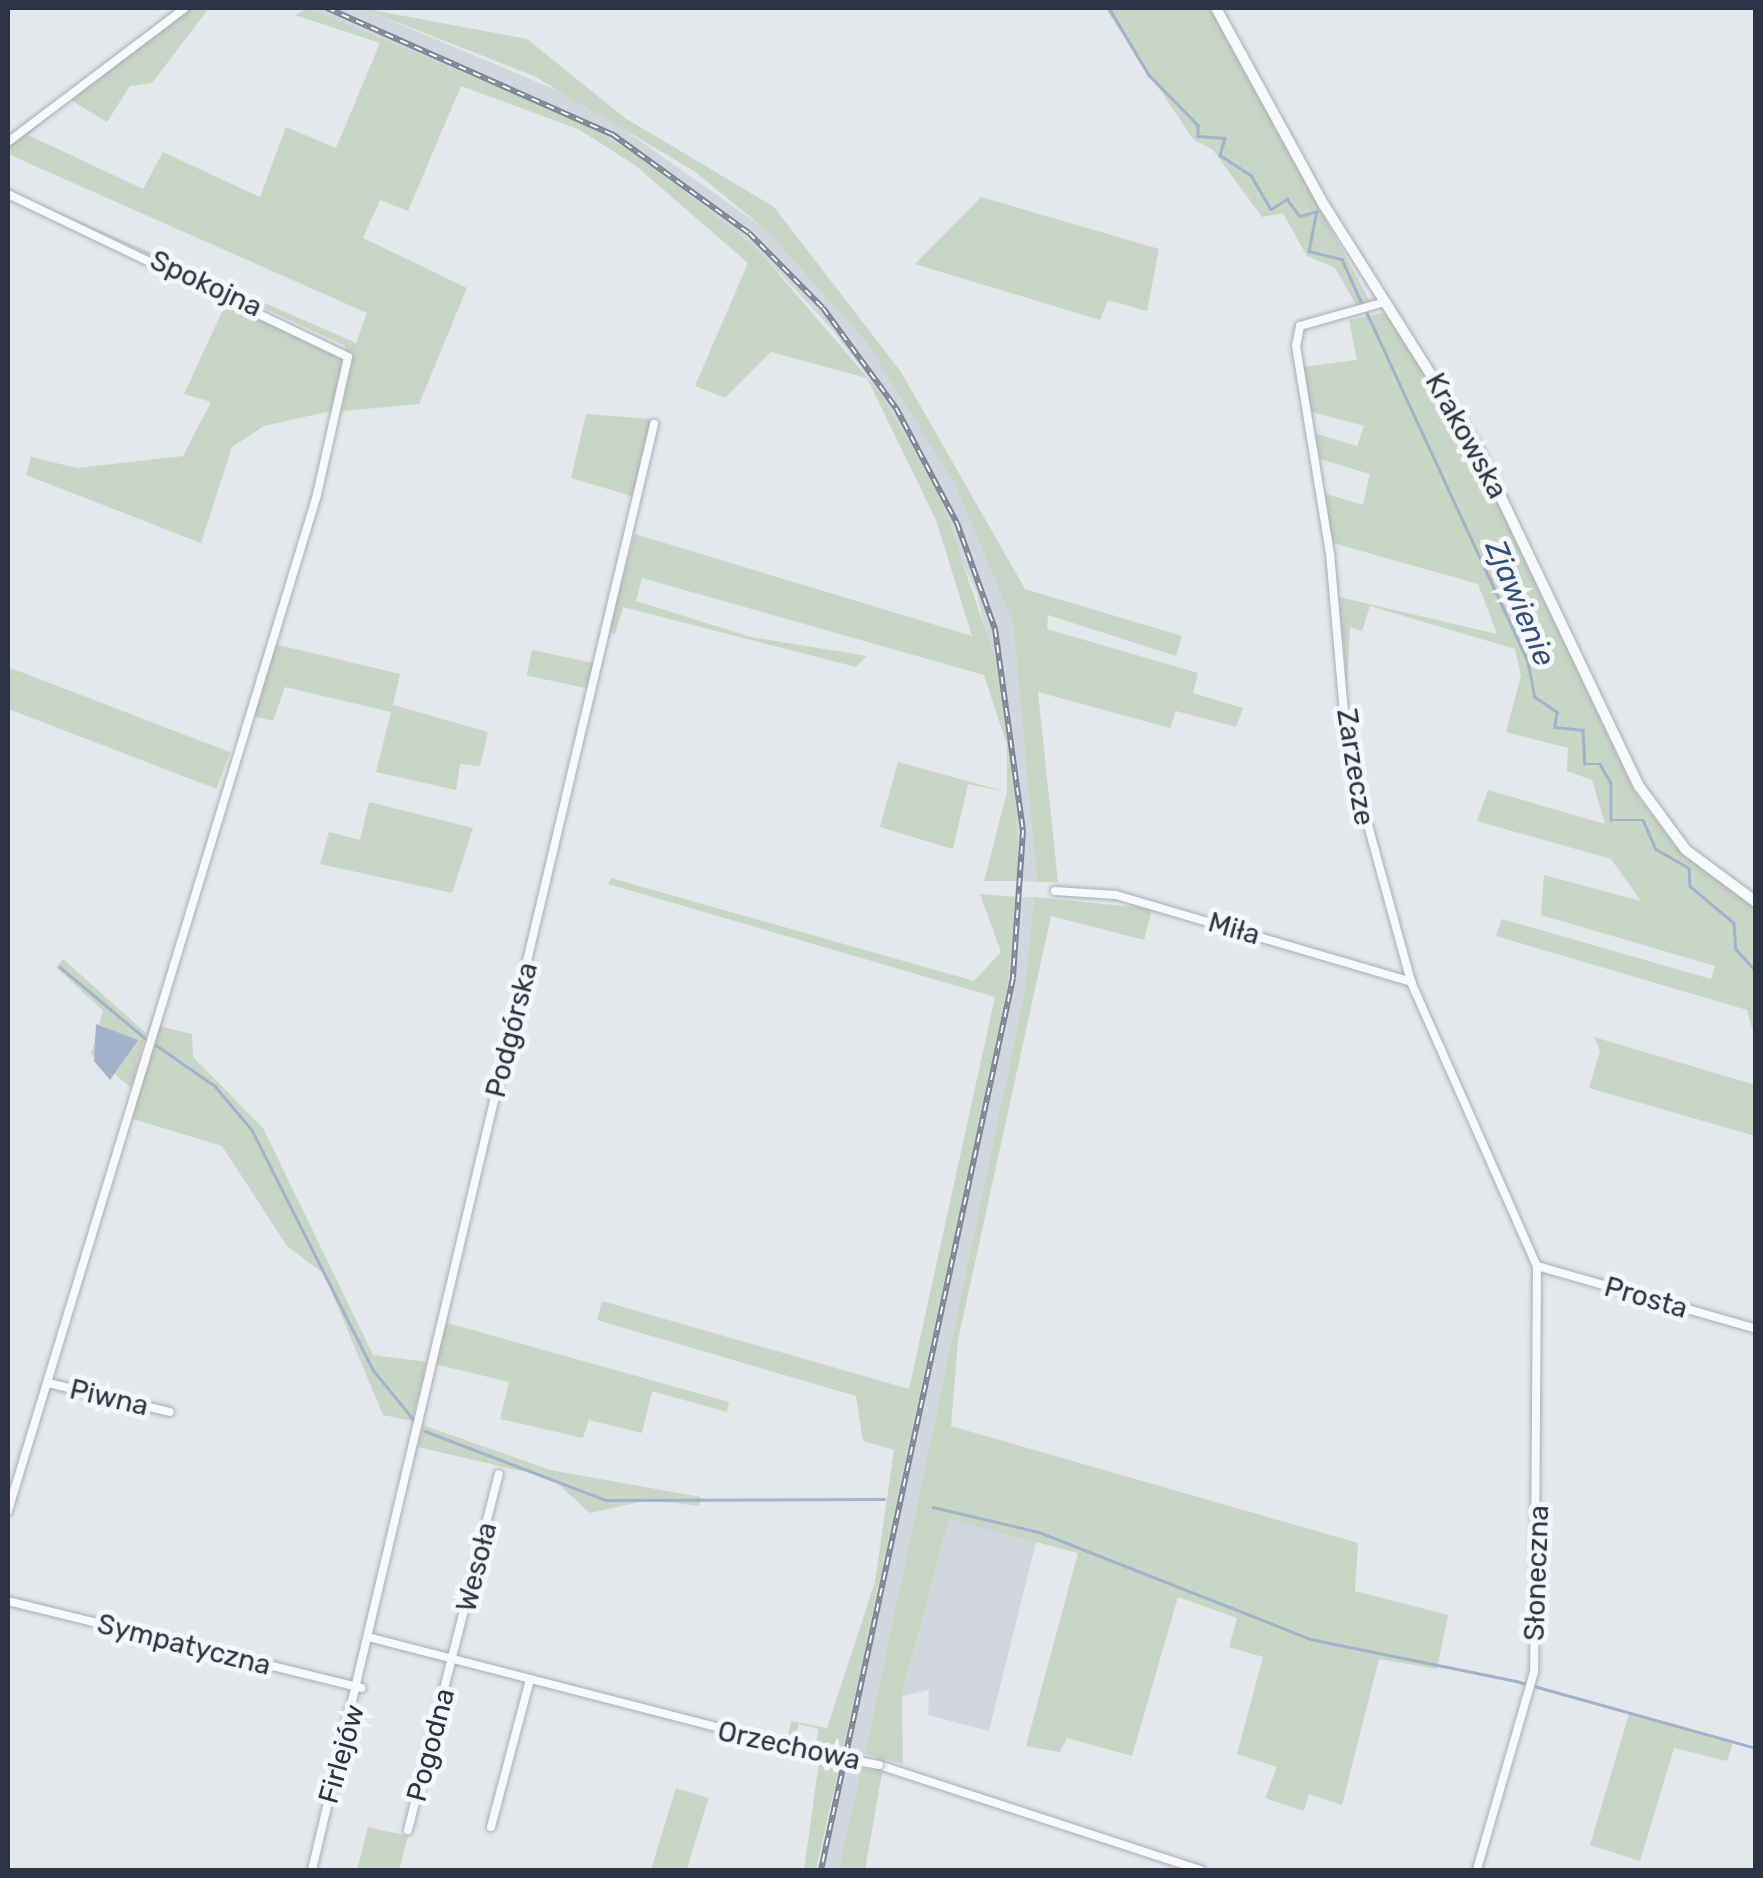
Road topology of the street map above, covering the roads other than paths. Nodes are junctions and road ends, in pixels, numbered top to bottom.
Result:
1 (185, 8) edge
2 (1216, 8) edge
3 (8, 142) edge
4 (8, 194) edge
5 (1385, 302) junction
6 (654, 424) dead end
7 (1055, 891) dead end
8 (1756, 902) edge
9 (1411, 982) junction
10 (1537, 1266) junction
11 (1756, 1329) edge
12 (48, 1384) junction
13 (170, 1412) dead end
14 (499, 1474) dead end
15 (8, 1512) edge
16 (8, 1601) edge
17 (372, 1638) junction
18 (454, 1659) junction
19 (530, 1679) junction
20 (361, 1688) junction
21 (491, 1827) dead end
22 (408, 1830) dead end
23 (312, 1870) edge
24 (1201, 1870) edge
25 (1476, 1870) edge

1 - 3 street
2 - 5 street, Krakowska
4 - 12 street, Spokojna
5 - 8 street, Krakowska
5 - 9 street, Zarzecze
6 - 17 street, Podgórska
7 - 9 street, Miła
9 - 10 street, Zarzecze
10 - 11 street, Prosta
10 - 25 street, Słoneczna
12 - 13 street, Piwna
12 - 15 street, Spokojna
14 - 18 street, Wesoła
16 - 20 street, Sympatyczna
17 - 18 street, Orzechowa
17 - 20 street, Firlejów
18 - 19 street, Orzechowa
18 - 22 street, Pogodna
19 - 21 street
19 - 24 street, Orzechowa, bridge
20 - 23 street, Firlejów

